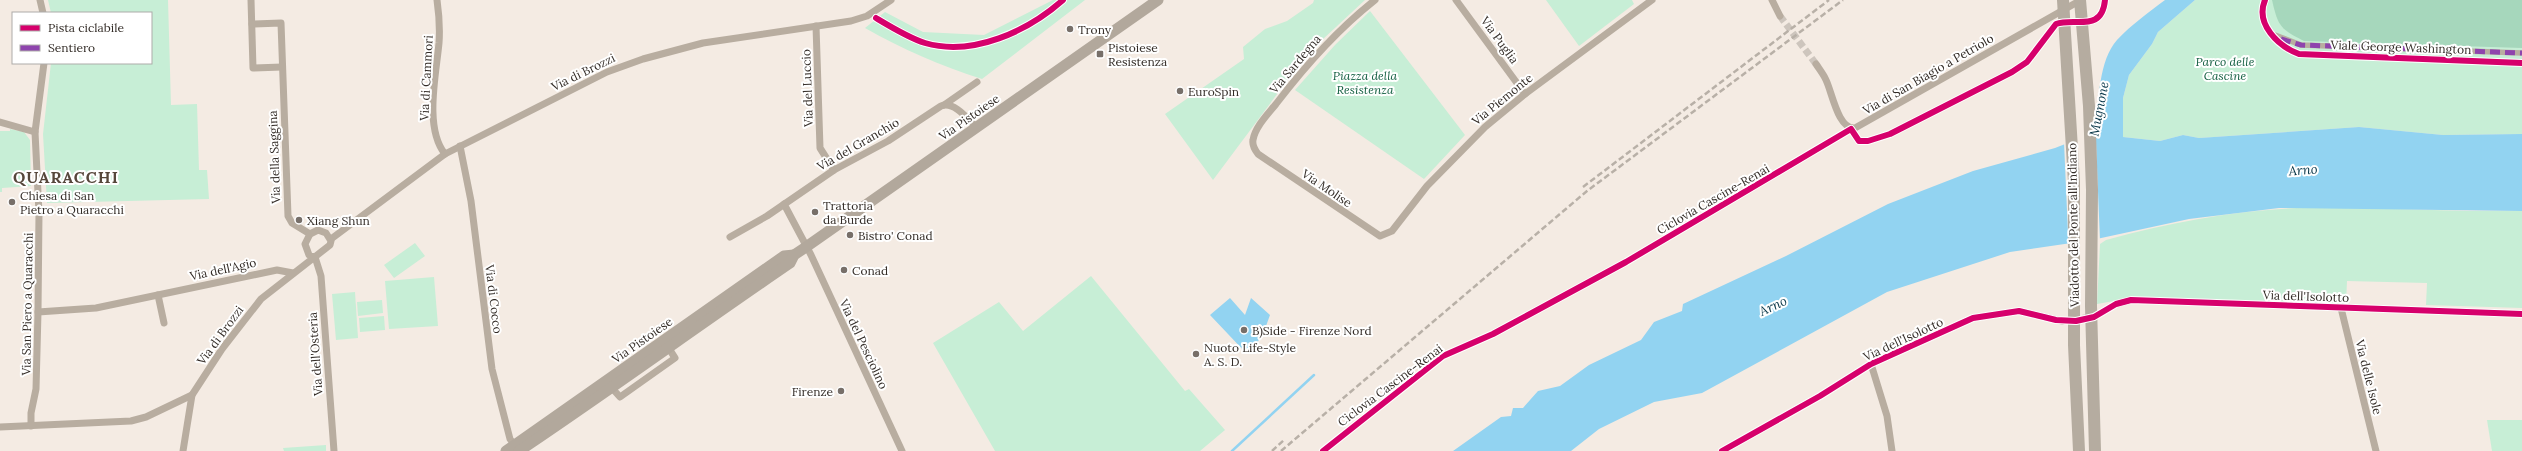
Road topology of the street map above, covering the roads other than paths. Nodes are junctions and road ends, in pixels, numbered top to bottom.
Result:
1 (40, 0) edge
2 (251, 0) edge
3 (437, 0) edge
4 (891, 0) edge
5 (1158, 0) edge
6 (1375, 0) edge
7 (1456, 0) edge
8 (1652, 0) edge
9 (1772, 0) edge
10 (2062, 0) edge
11 (2080, 0) edge
12 (2264, 2) edge
13 (43, 12) edge
14 (1780, 16) tunnel mouth
15 (252, 24) junction
16 (816, 26) junction
17 (2283, 42) junction
18 (2522, 53) edge
19 (2522, 63) edge
20 (44, 64) edge
21 (1816, 64) tunnel mouth
22 (282, 67) junction
23 (977, 82) dead end
24 (1525, 94) junction
25 (944, 105) junction
26 (0, 122) edge
27 (976, 127) junction
28 (35, 132) junction
29 (460, 146) junction
30 (445, 154) junction
31 (1258, 154) joint
32 (834, 170) junction
33 (784, 204) junction
34 (310, 234) junction
35 (1385, 235) joint
36 (730, 237) dead end
37 (331, 239) junction
38 (806, 247) junction
39 (794, 255) junction
40 (316, 256) junction
41 (293, 273) junction
42 (158, 294) junction
43 (2341, 308) junction
44 (38, 312) junction
45 (2522, 314) edge
46 (2094, 317) tunnel mouth
47 (2062, 321) tunnel mouth
48 (164, 323) dead end
49 (1871, 364) junction
50 (192, 395) junction
51 (31, 426) junction
52 (0, 427) edge
53 (514, 450) edge
54 (183, 451) edge
55 (334, 451) edge
56 (902, 451) edge
57 (1722, 451) edge
58 (1892, 451) edge
59 (2079, 451) edge
60 (2096, 451) edge
61 (2376, 451) edge

1 - 13 street
2 - 15 street
3 - 30 street, Via di Cammori
4 - 16 street, Via di Brozzi
5 - 27 main road, Via Pistoiese
6 - 31 street, Via Sardegna
7 - 24 street, Via Puglia
8 - 24 street, Via Piemonte
9 - 14 street
10 - 59 highway, Viadotto del Ponte all'Indiano
11 - 21 street, Via di San Biagio a Petriolo
11 - 60 highway, Viadotto del Ponte all'Indiano
12 - 17 street
15 - 22 street, Via della Saggina
15 - 22 street
16 - 29 street, Via di Brozzi
16 - 32 street, Via del Luccio
17 - 18 street
17 - 19 street, Viale George Washington
20 - 28 street, Via San Piero a Quaracchi
22 - 34 street, Via della Saggina
23 - 25 street, Via del Granchio
24 - 35 street, Via Piemonte
25 - 27 street
25 - 32 street, Via del Granchio
26 - 28 street
27 - 38 main road, Via Pistoiese
28 - 44 street, Via San Piero a Quaracchi
29 - 30 street, Via di Brozzi
29 - 53 street, Via di Cocco
30 - 37 street, Via di Brozzi
31 - 35 street, Via Molise
32 - 33 street, Via del Granchio
33 - 36 street, Via del Granchio
33 - 38 street
34 - 37 street
34 - 40 street
37 - 40 street, Via di Brozzi
38 - 39 main road, Via Pistoiese
38 - 56 street, Via del Pesciolino
39 - 53 main road, Via Pistoiese
39 - 53 main road, Via Pistoiese
40 - 41 street, Via di Brozzi
40 - 55 street, Via dell'Osteria
41 - 42 street, Via dell'Agio
41 - 50 street, Via di Brozzi
42 - 44 street, Via dell'Agio
42 - 48 street
43 - 45 street, Via dell'Isolotto
43 - 46 street, Via dell'Isolotto
43 - 61 street, Via delle Isole
44 - 51 street, Via San Piero a Quaracchi
47 - 49 street, Via dell'Isolotto
49 - 57 street, Via dell'Isolotto
49 - 58 street
50 - 51 street
50 - 54 street, Via di Brozzi
51 - 52 street

